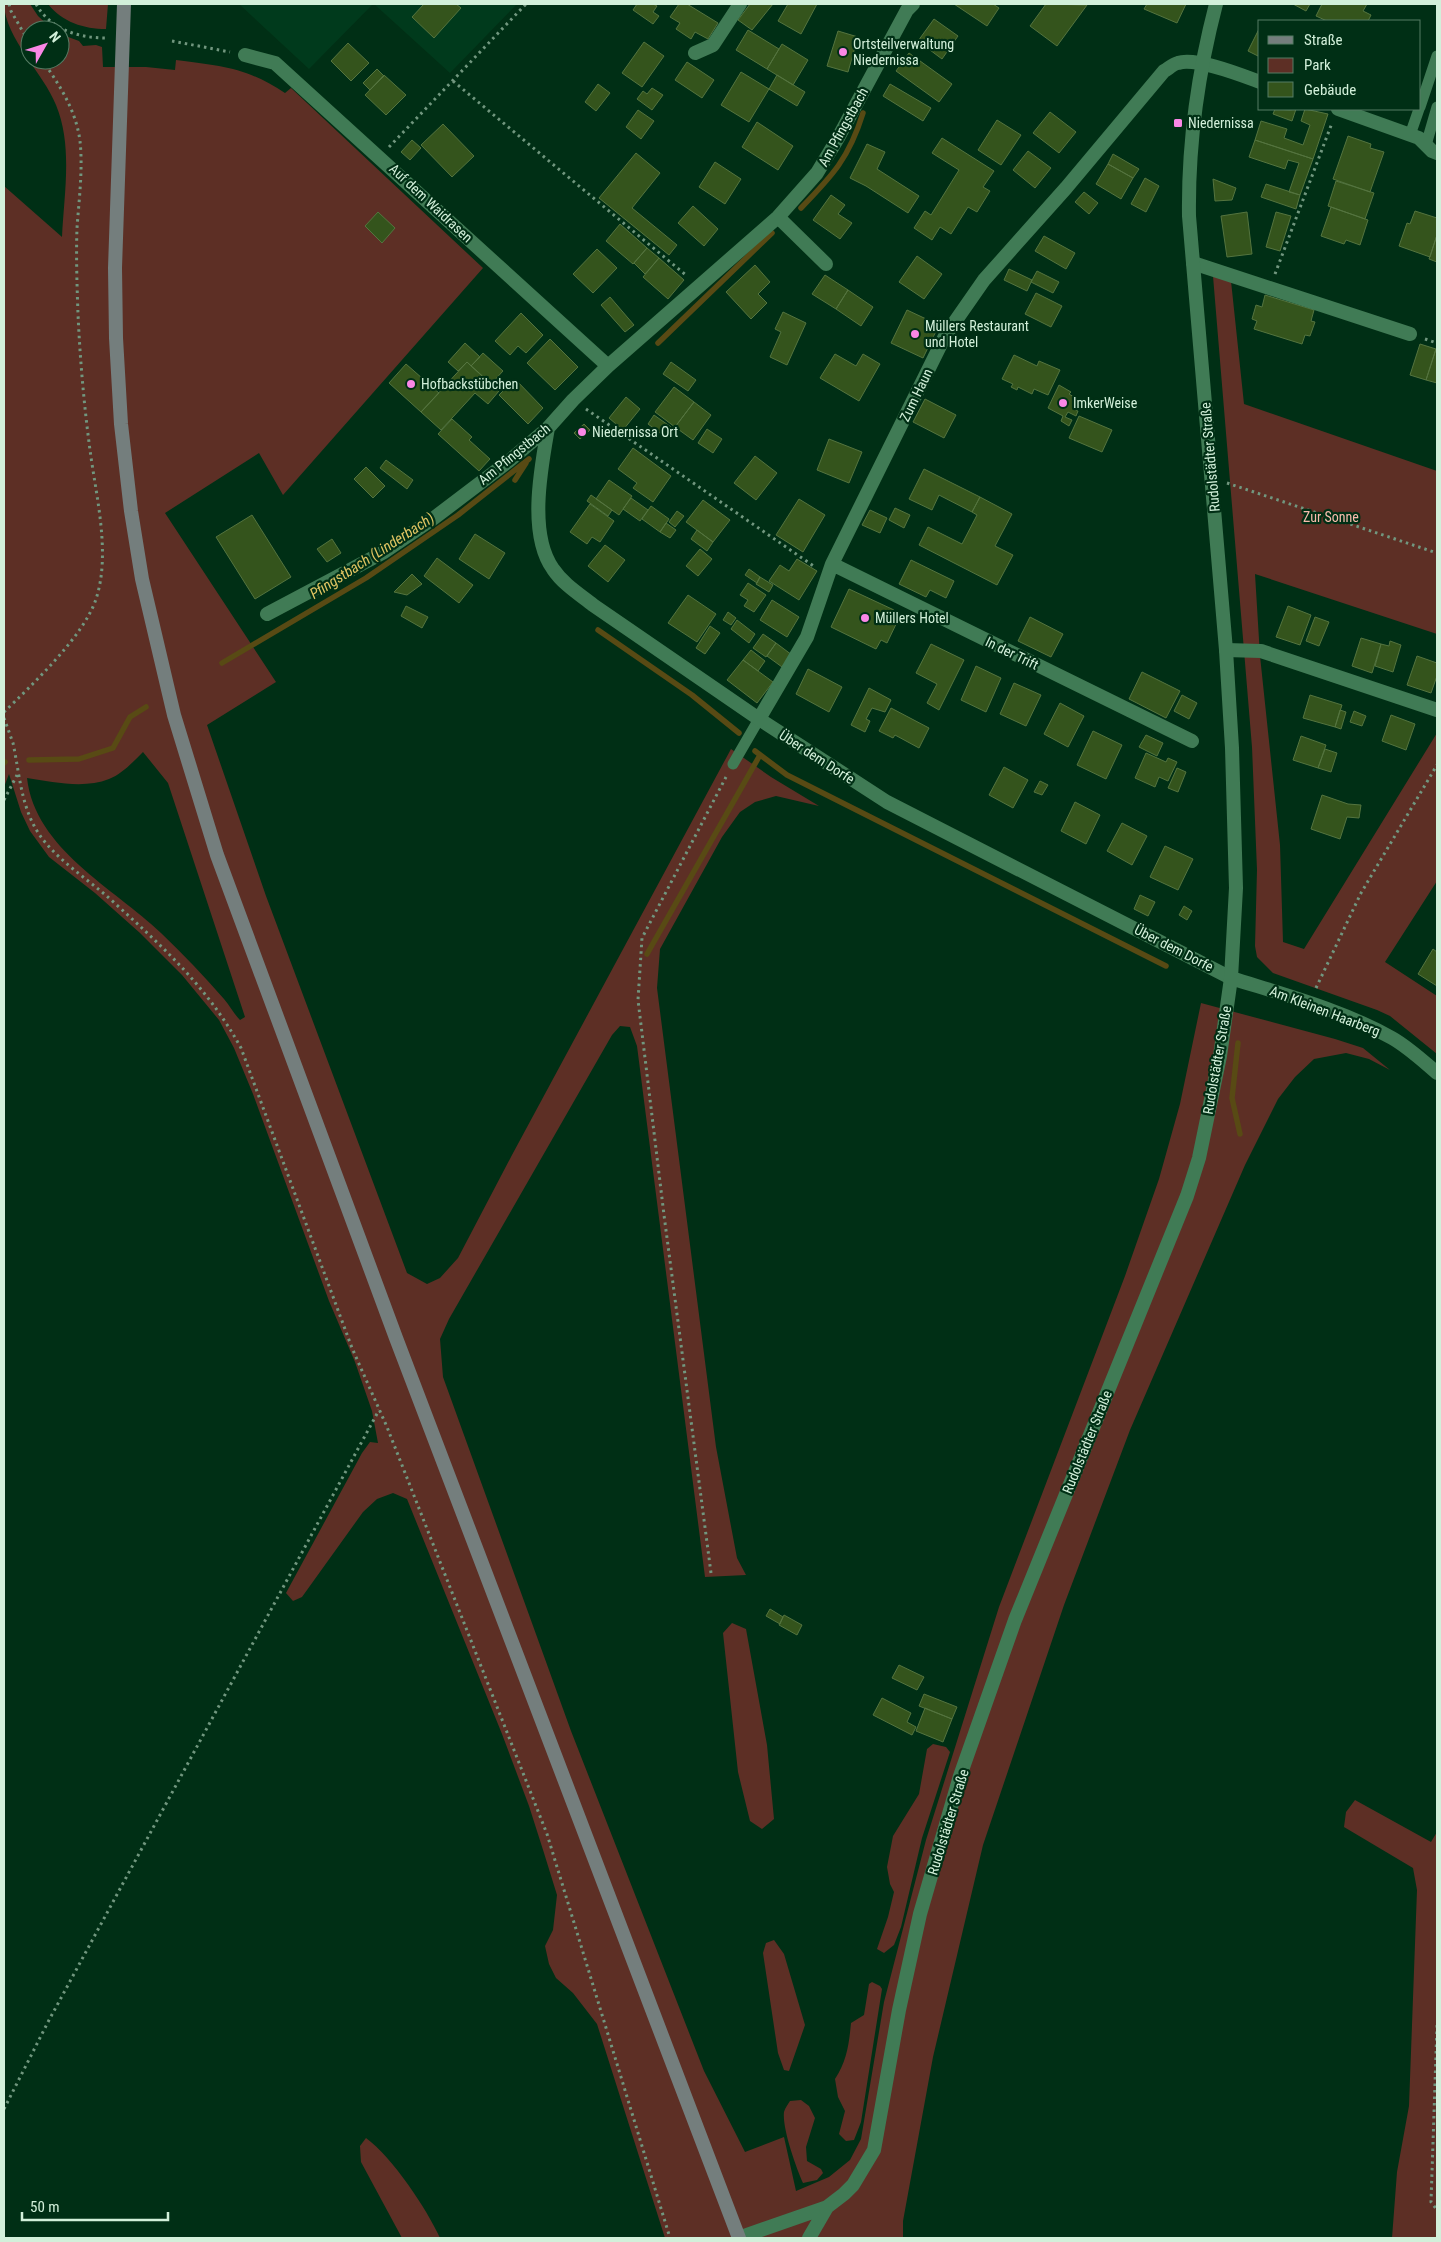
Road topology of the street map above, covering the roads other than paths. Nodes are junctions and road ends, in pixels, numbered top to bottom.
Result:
1 (124, 4) edge
2 (740, 4) edge
3 (1216, 4) edge
4 (907, 6) edge
5 (695, 53) dead end
6 (245, 55) road end
7 (1437, 56) edge
8 (1203, 64) junction
9 (1258, 81) edge
10 (1421, 102) edge
11 (1437, 107) edge
12 (1418, 110) edge
13 (1336, 113) edge
14 (1410, 136) junction
15 (1426, 145) junction
16 (1437, 153) edge
17 (778, 217) junction
18 (826, 264) dead end
19 (1193, 264) junction
20 (1410, 334) dead end
21 (608, 366) junction
22 (548, 428) junction
23 (832, 564) junction
24 (267, 614) dead end
25 (1226, 650) junction
26 (1437, 710) edge
27 (759, 719) junction
28 (1192, 741) dead end
29 (733, 764) road end
30 (1231, 978) junction
31 (1437, 1073) edge
32 (827, 2207) junction
33 (738, 2238) edge
34 (809, 2238) edge

1 - 33 main road
2 - 5 street
3 - 8 street, Rudolstädter Straße
4 - 17 street, Am Pfingstbach
6 - 21 street, Auf dem Waidrasen
7 - 10 lane
8 - 9 street, Zum Haun
8 - 19 street, Rudolstädter Straße
8 - 23 street, Zum Haun
11 - 15 lane
12 - 14 lane
13 - 14 street
14 - 15 street
15 - 16 street
17 - 18 street
17 - 21 street, Am Pfingstbach
19 - 20 street
19 - 25 street, Rudolstädter Straße
21 - 22 street, Am Pfingstbach
22 - 24 street, Am Pfingstbach
22 - 27 street, Über dem Dorfe
23 - 27 street, Zum Haun
23 - 28 street, In der Trift
25 - 26 street
25 - 30 street, Rudolstädter Straße
27 - 29 lane
27 - 30 street, Über dem Dorfe
30 - 31 street, Am Kleinen Haarberg
30 - 32 street, Rudolstädter Straße
32 - 33 street, Rudolstädter Straße
32 - 34 street, Rudolstädter Straße

